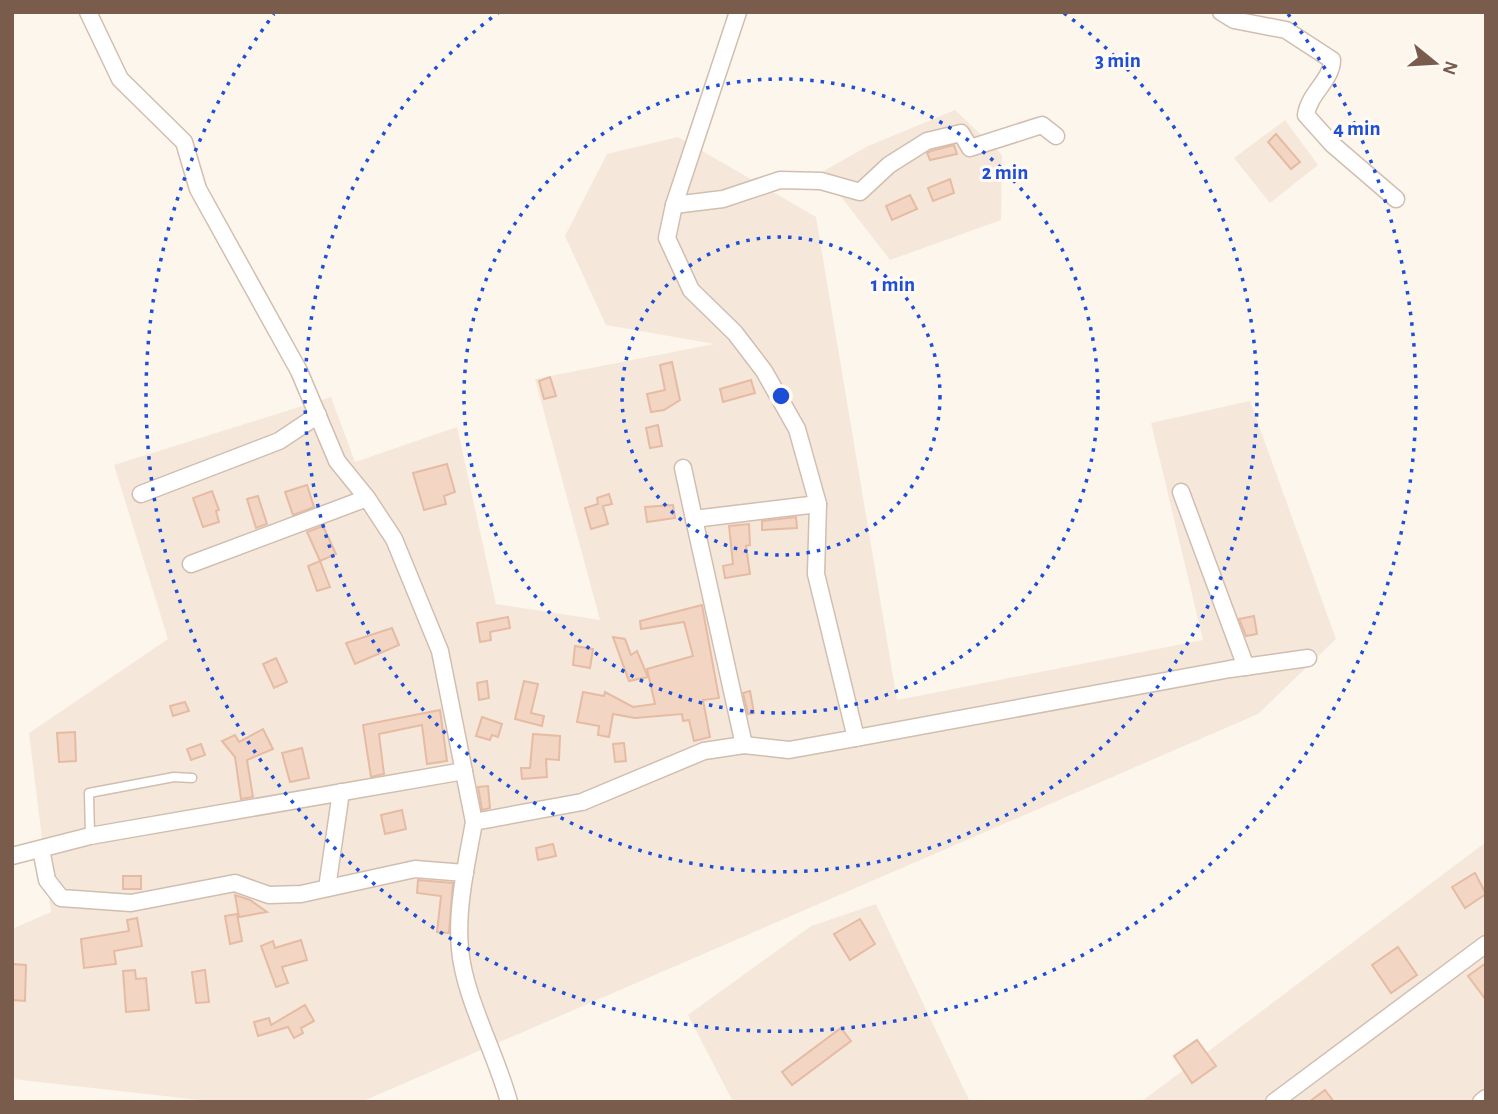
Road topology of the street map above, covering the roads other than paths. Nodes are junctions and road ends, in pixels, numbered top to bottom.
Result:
1 (88, 12) edge
2 (738, 12) edge
3 (1221, 12) edge
4 (1056, 136) dead end
5 (1396, 198) dead end
6 (674, 205) junction
7 (318, 415) junction
8 (683, 468) dead end
9 (1181, 492) dead end
10 (141, 494) dead end
11 (368, 498) junction
12 (818, 504) junction
13 (694, 519) junction
14 (191, 564) dead end
15 (1308, 658) dead end
16 (1246, 667) junction
17 (856, 738) junction
18 (744, 745) junction
19 (464, 771) junction
20 (192, 778) dead end
21 (341, 792) junction
22 (474, 822) junction
23 (90, 836) junction
24 (41, 849) junction
25 (12, 856) edge
26 (465, 873) junction
27 (327, 888) junction
28 (1486, 944) edge
29 (1486, 1098) edge
30 (509, 1102) edge
31 (1274, 1102) edge
32 (1481, 1102) edge

1 - 7 street
2 - 6 street
3 - 5 street
4 - 6 street
6 - 12 street
7 - 10 street
7 - 11 street
8 - 13 street
9 - 16 street
11 - 14 street
11 - 19 street
12 - 13 street
12 - 17 street
13 - 18 street
15 - 16 street
16 - 17 street
17 - 18 street
18 - 22 street
19 - 21 street
19 - 22 street
20 - 23 lane
21 - 23 street
21 - 27 street
22 - 26 street
23 - 24 street
24 - 25 street
24 - 27 street
26 - 27 street
26 - 30 street
28 - 31 street
29 - 32 street

